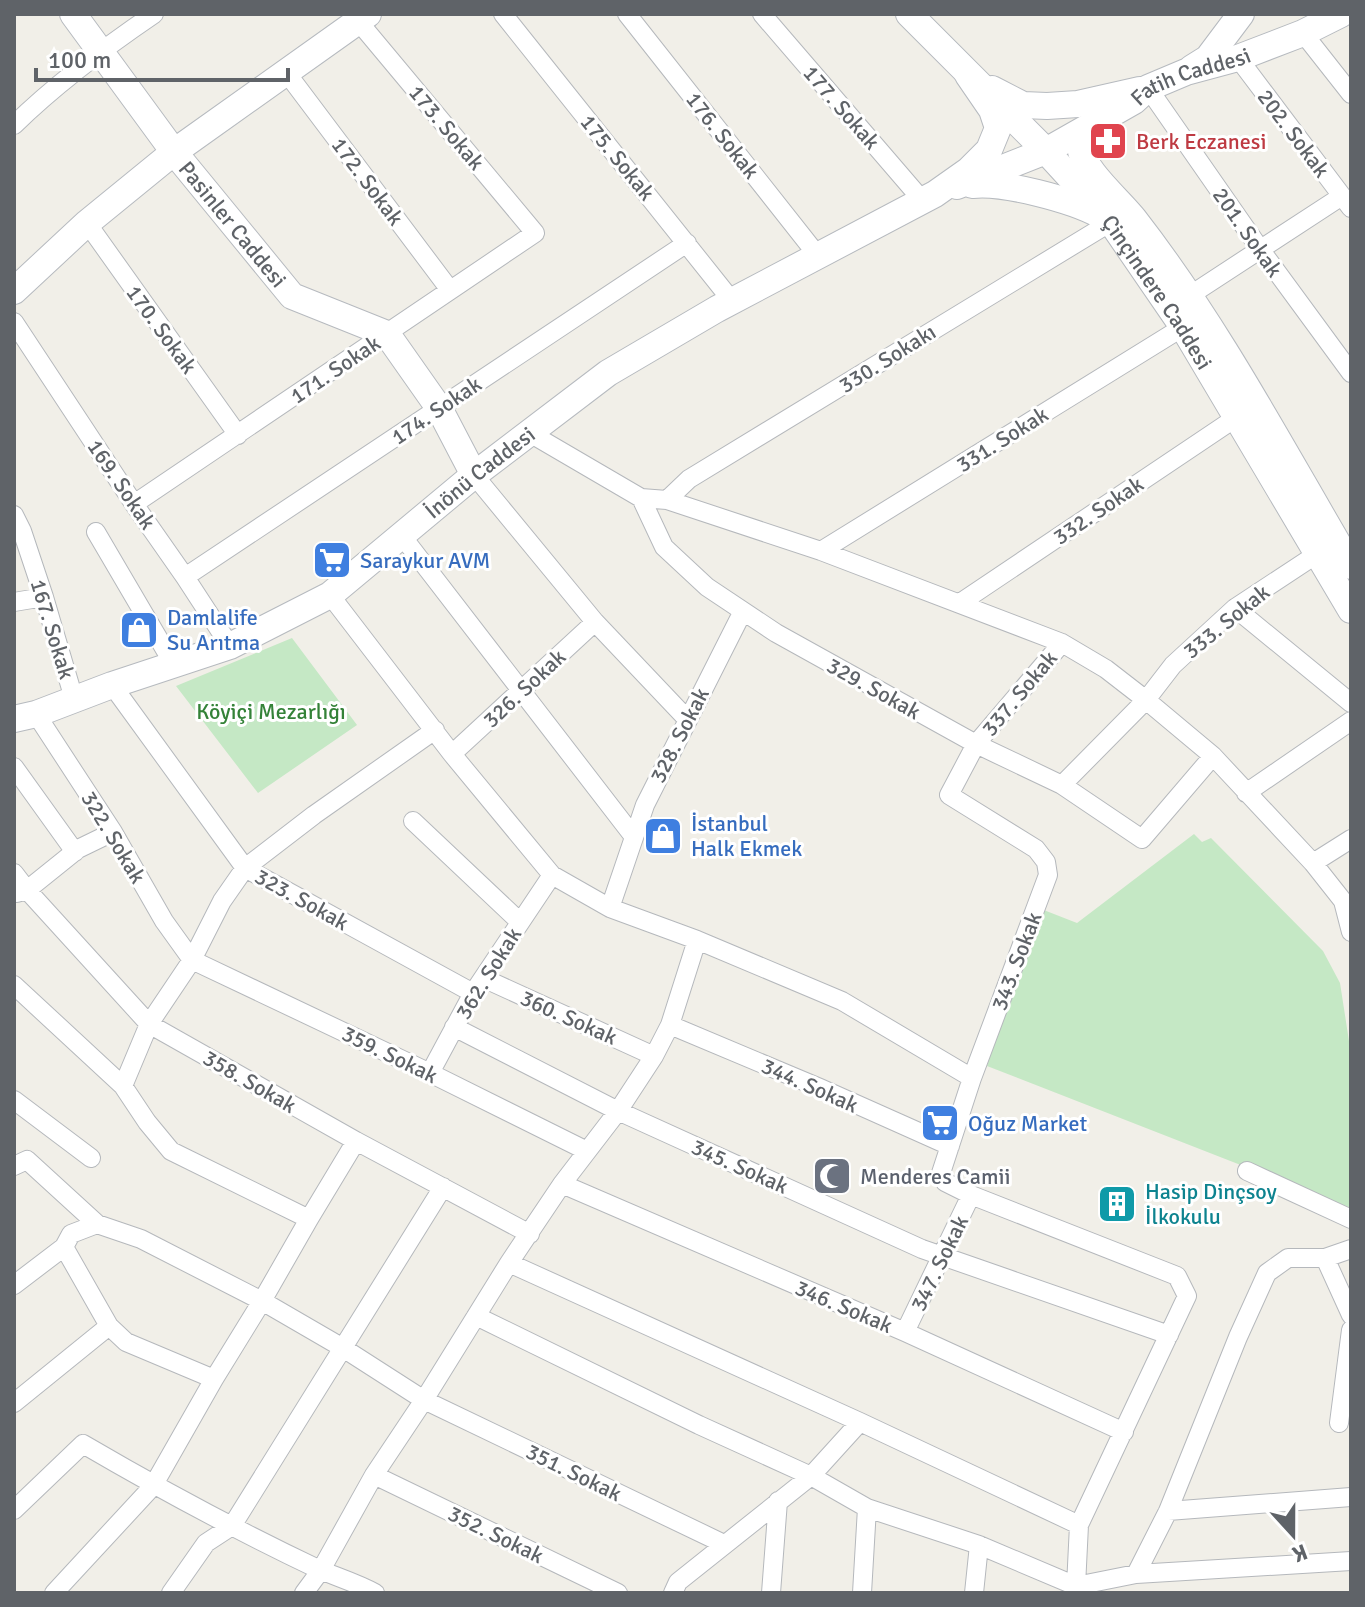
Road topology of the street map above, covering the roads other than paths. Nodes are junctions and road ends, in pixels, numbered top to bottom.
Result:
1 (73, 14) edge
2 (154, 14) edge
3 (503, 14) edge
4 (627, 14) edge
5 (762, 14) edge
6 (909, 14) edge
7 (1241, 14) edge
8 (1341, 14) edge
9 (363, 17) edge
10 (1303, 33) junction
11 (101, 51) junction
12 (1238, 58) junction
13 (286, 72) junction
14 (1186, 72) junction
15 (968, 75) junction
16 (1148, 88) junction
17 (1351, 94) edge
18 (1097, 123) junction
19 (14, 125) edge
20 (1046, 151) junction
21 (174, 152) junction
22 (937, 194) junction
23 (1347, 202) edge
24 (1111, 222) junction
25 (87, 223) junction
26 (535, 233) joint
27 (687, 243) junction
28 (1260, 249) junction
29 (818, 256) junction
30 (450, 290) junction
31 (14, 291) edge
32 (1189, 296) junction
33 (732, 301) junction
34 (14, 322) edge
35 (1183, 327) junction
36 (387, 334) junction
37 (1351, 373) edge
38 (439, 408) junction
39 (1237, 417) junction
40 (528, 432) junction
41 (238, 435) junction
42 (474, 475) junction
43 (641, 498) junction
44 (667, 500) junction
45 (134, 504) junction
46 (14, 515) edge
47 (96, 532) dead end
48 (402, 536) junction
49 (821, 551) junction
50 (1341, 557) edge
51 (185, 577) junction
52 (330, 595) junction
53 (44, 597) junction
54 (14, 602) edge
55 (960, 603) junction
56 (1235, 608) junction
57 (1351, 610) edge
58 (743, 611) junction
59 (595, 622) junction
60 (1062, 643) junction
61 (230, 646) junction
62 (174, 665) junction
63 (112, 685) junction
64 (521, 691) junction
65 (74, 699) junction
66 (1146, 700) junction
67 (1351, 703) edge
68 (25, 716) edge
69 (687, 719) junction
70 (1351, 721) edge
71 (435, 730) junction
72 (976, 744) junction
73 (452, 754) junction
74 (1213, 756) junction
75 (14, 767) edge
76 (1062, 785) junction
77 (1246, 793) junction
78 (949, 795) joint
79 (413, 821) dead end
80 (113, 832) junction
81 (634, 837) junction
82 (1351, 839) edge
83 (75, 852) junction
84 (1313, 863) junction
85 (245, 868) junction
86 (14, 873) edge
87 (552, 875) junction
88 (20, 892) edge
89 (610, 908) junction
90 (520, 922) junction
91 (1351, 932) edge
92 (697, 940) junction
93 (192, 960) junction
94 (14, 985) edge
95 (478, 986) junction
96 (149, 1024) junction
97 (670, 1025) junction
98 (454, 1027) junction
99 (654, 1056) junction
100 (430, 1073) junction
101 (972, 1078) junction
102 (123, 1086) junction
103 (14, 1100) edge
104 (618, 1111) junction
105 (356, 1141) junction
106 (950, 1146) junction
107 (587, 1151) junction
108 (91, 1158) dead end
109 (14, 1166) edge
110 (1247, 1171) dead end
111 (562, 1184) junction
112 (443, 1187) junction
113 (971, 1195) junction
114 (309, 1219) junction
115 (1351, 1219) edge
116 (97, 1224) junction
117 (530, 1234) junction
118 (64, 1247) junction
119 (1351, 1249) edge
120 (944, 1256) junction
121 (1325, 1258) junction
122 (509, 1263) junction
123 (14, 1285) edge
124 (262, 1301) junction
125 (1351, 1315) edge
126 (476, 1316) junction
127 (109, 1326) junction
128 (1351, 1330) edge
129 (905, 1332) junction
130 (1169, 1335) junction
131 (343, 1348) junction
132 (214, 1379) junction
133 (424, 1400) junction
134 (14, 1403) edge
135 (860, 1422) junction
136 (1339, 1423) dead end
137 (1124, 1432) junction
138 (374, 1475) junction
139 (811, 1476) junction
140 (153, 1486) junction
141 (1351, 1497) edge
142 (778, 1501) junction
143 (867, 1508) junction
144 (14, 1510) edge
145 (1168, 1511) junction
146 (1079, 1525) junction
147 (232, 1526) junction
148 (724, 1544) junction
149 (979, 1545) junction
150 (1351, 1561) edge
151 (321, 1570) junction
152 (1136, 1574) junction
153 (1077, 1591) edge
154 (54, 1593) edge
155 (171, 1593) edge
156 (304, 1593) edge
157 (375, 1593) edge
158 (618, 1593) edge
159 (673, 1593) edge
160 (771, 1593) edge
161 (862, 1593) edge
162 (974, 1593) edge

1 - 11 main road, Pasinler Caddesi
2 - 11 street
3 - 27 street, 175. Sokak
4 - 29 street, 176. Sokak
5 - 22 street, 177. Sokak
6 - 15 main road, Çinçindere Caddesi
7 - 14 main road
8 - 10 main road, Fatih Caddesi
9 - 13 main road
9 - 26 street, 173. Sokak
10 - 12 main road, Fatih Caddesi
10 - 17 street
11 - 19 street
11 - 21 main road, Pasinler Caddesi
12 - 14 main road, Fatih Caddesi
12 - 23 street, 202. Sokak
13 - 21 main road
13 - 30 street, 172. Sokak
14 - 16 main road, Fatih Caddesi
15 - 16 main road
15 - 20 main road, Çinçindere Caddesi
15 - 22 main road
16 - 18 main road, Fatih Caddesi
16 - 28 street, 201. Sokak
18 - 20 main road, Fatih Caddesi
18 - 32 main road, Çinçindere Caddesi
20 - 22 main road, Fatih Caddesi
20 - 24 main road, Çinçindere Caddesi
21 - 25 main road
21 - 36 main road, Pasinler Caddesi
22 - 24 main road
22 - 29 main road, İnönü Caddesi
23 - 28 street
24 - 35 main road, Çinçindere Caddesi
24 - 44 street, 330. Sokakı
25 - 31 main road
25 - 41 street, 170. Sokak
26 - 30 street, 171. Sokak
27 - 33 street, 175. Sokak
27 - 38 street, 174. Sokak
28 - 32 street
28 - 37 street, 201. Sokak
29 - 33 main road, İnönü Caddesi
30 - 36 street, 171. Sokak
32 - 50 main road, Çinçindere Caddesi
33 - 40 main road, İnönü Caddesi
34 - 45 street, 169. Sokak
35 - 39 main road, Çinçindere Caddesi
35 - 49 street, 331. Sokak
36 - 38 main road
36 - 41 street, 171. Sokak
38 - 42 main road
38 - 51 street, 174. Sokak
39 - 50 main road, Çinçindere Caddesi
39 - 55 street, 332. Sokak
40 - 42 main road, İnönü Caddesi
40 - 43 street
41 - 45 street, 171. Sokak
42 - 48 main road, İnönü Caddesi
42 - 59 street
43 - 44 street
43 - 58 street, 329. Sokak
44 - 49 street
45 - 51 street, 169. Sokak
46 - 53 street, 167. Sokak
47 - 62 street
48 - 52 main road, İnönü Caddesi
48 - 64 street
49 - 55 street
50 - 56 street, 333. Sokak
50 - 57 main road, Çinçindere Caddesi
51 - 61 street, 169. Sokak
52 - 61 main road, İnönü Caddesi
52 - 71 street
53 - 54 street
53 - 65 street, 167. Sokak
55 - 60 street
56 - 66 street, 333. Sokak
56 - 67 street
58 - 69 street, 328. Sokak
58 - 72 street, 329. Sokak
59 - 64 street, 326. Sokak
59 - 69 street
60 - 66 street
60 - 72 street, 337. Sokak
61 - 62 main road, İnönü Caddesi
62 - 63 main road, İnönü Caddesi
63 - 65 main road, İnönü Caddesi
63 - 85 street, 323. Sokak
64 - 73 street, 326. Sokak
64 - 81 street
65 - 68 main road, İnönü Caddesi
66 - 74 street
66 - 76 street, 333. Sokak
68 - 80 street, 322. Sokak
69 - 81 street, 328. Sokak
70 - 77 street
71 - 73 street
71 - 85 street
72 - 76 street, 329. Sokak
72 - 78 street, 337. Sokak
73 - 87 street
74 - 76 street, 329. Sokak
74 - 77 street
75 - 83 street
77 - 84 street
78 - 101 street, 343. Sokak
79 - 90 street
80 - 83 street
80 - 93 street, 322. Sokak
81 - 89 street, 328. Sokak
82 - 84 street
83 - 88 street
84 - 91 street
85 - 93 street
85 - 95 street, 323. Sokak
86 - 88 street, 358. Sokak
87 - 89 street
87 - 90 street, 362. Sokak
88 - 96 street, 358. Sokak
89 - 92 street
90 - 95 street, 362. Sokak
92 - 97 street
92 - 101 street
93 - 96 street
93 - 100 street, 359. Sokak
94 - 102 street
95 - 98 street, 362. Sokak
95 - 99 street, 360. Sokak
96 - 102 street
96 - 105 street, 358. Sokak
97 - 99 street
97 - 106 street, 344. Sokak
98 - 100 street, 362. Sokak
98 - 104 street, 345. Sokak
99 - 104 street
100 - 107 street, 359. Sokak
101 - 106 street, 343. Sokak
102 - 114 street
103 - 108 street
104 - 107 street
104 - 120 street, 345. Sokak
105 - 112 street, 358. Sokak
105 - 114 street
106 - 113 street, 343. Sokak
107 - 111 street
109 - 116 street
110 - 115 street
111 - 117 street
111 - 129 street, 346. Sokak
112 - 117 street, 358. Sokak
112 - 131 street
113 - 120 street, 347. Sokak
113 - 130 street
114 - 124 street
116 - 118 street
116 - 124 street, 351. Sokak
117 - 122 street
118 - 123 street
118 - 127 street
119 - 121 street
120 - 129 street, 347. Sokak
120 - 130 street, 345. Sokak
121 - 125 street
121 - 145 street
122 - 126 street
122 - 135 street
124 - 131 street, 351. Sokak
124 - 132 street
126 - 133 street
126 - 139 street
127 - 132 street
127 - 134 street
128 - 136 street
129 - 137 street, 346. Sokak
130 - 137 street
131 - 133 street, 351. Sokak
131 - 147 street
132 - 140 street
133 - 138 street
133 - 148 street, 351. Sokak
135 - 139 street
135 - 146 street
137 - 146 street
138 - 151 street
138 - 158 street, 352. Sokak
139 - 142 street
139 - 143 street
140 - 144 street
140 - 147 street
140 - 154 street
141 - 145 street
142 - 148 street
142 - 160 street
143 - 149 street
143 - 161 street
145 - 152 street
146 - 153 street
147 - 151 street
147 - 155 street
148 - 159 street
149 - 153 street
149 - 162 street
150 - 152 street
151 - 156 street
151 - 157 street
152 - 153 street

